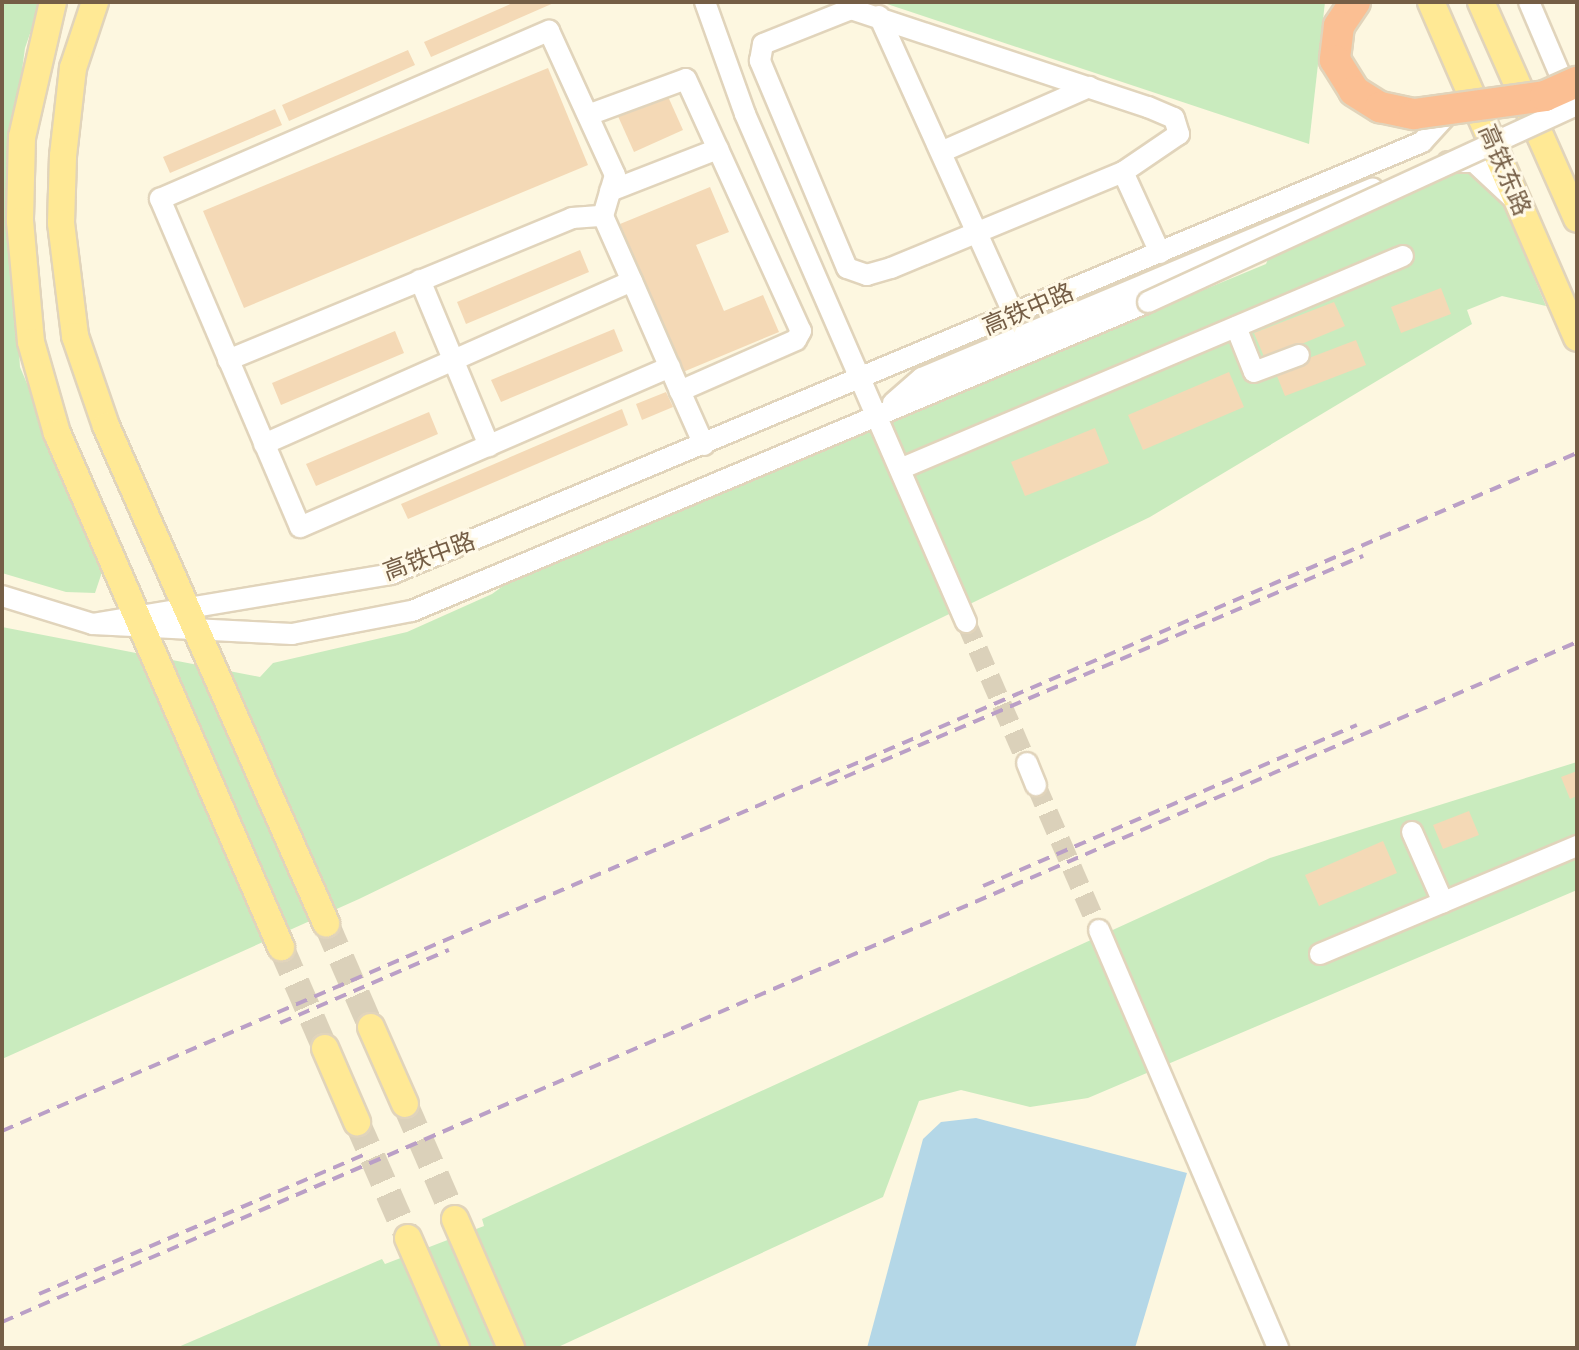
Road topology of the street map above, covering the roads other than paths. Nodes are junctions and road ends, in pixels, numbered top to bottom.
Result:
1 (53, 2) edge
2 (95, 2) edge
3 (705, 2) edge
4 (1355, 2) edge
5 (1431, 2) edge
6 (1481, 2) edge
7 (1529, 2) edge
8 (879, 16) junction
9 (1461, 67) junction
10 (1577, 82) edge
11 (1089, 87) junction
12 (1577, 105) edge
13 (1577, 114) edge
14 (588, 115) junction
15 (718, 149) junction
16 (941, 152) junction
17 (1123, 172) junction
18 (610, 191) junction
19 (1520, 205) junction
20 (603, 216) junction
21 (1577, 219) edge
22 (978, 233) junction
23 (1160, 253) junction
24 (1403, 256) dead end
25 (420, 280) junction
26 (632, 281) junction
27 (1014, 315) junction
28 (1236, 327) junction
29 (1577, 338) edge
30 (1299, 355) dead end
31 (228, 360) junction
32 (453, 361) junction
33 (670, 367) junction
34 (860, 381) junction
35 (680, 391) junction
36 (877, 416) junction
37 (264, 444) junction
38 (704, 445) junction
39 (489, 446) junction
40 (900, 469) junction
41 (2, 596) edge
42 (194, 619) junction
43 (138, 622) junction
44 (966, 622) tunnel mouth
45 (1027, 763) tunnel mouth
46 (1036, 785) tunnel mouth
47 (1412, 832) dead end
48 (1577, 846) edge
49 (1443, 902) junction
50 (326, 923) tunnel mouth
51 (1099, 930) tunnel mouth
52 (281, 947) tunnel mouth
53 (1320, 954) dead end
54 (371, 1027) tunnel mouth
55 (325, 1048) tunnel mouth
56 (405, 1104) tunnel mouth
57 (357, 1122) tunnel mouth
58 (455, 1219) tunnel mouth
59 (408, 1238) tunnel mouth
60 (456, 1348) edge
61 (511, 1348) edge
62 (1278, 1348) edge

1 - 43 main road
2 - 42 main road
3 - 34 street
4 - 10 highway, bridge
5 - 9 main road, 高铁东路
6 - 21 main road, 高铁东路
7 - 13 street
8 - 11 street
8 - 16 street
8 - 22 street
9 - 19 main road, 高铁东路
9 - 23 street, 高铁中路
11 - 16 street
11 - 17 street
12 - 36 street, 高铁中路, bridge
14 - 15 street
14 - 18 street
14 - 31 street
15 - 18 street
15 - 35 street
16 - 22 street
17 - 22 street
17 - 23 street
18 - 20 street
19 - 29 main road, 高铁东路
19 - 36 street, 高铁中路
20 - 25 street
20 - 26 street
22 - 27 street
23 - 27 street, 高铁中路
24 - 28 street
25 - 31 street
25 - 32 street
26 - 32 street
26 - 33 street
27 - 34 street, 高铁中路
28 - 30 street
28 - 40 street
31 - 37 street
32 - 37 street
32 - 39 street
33 - 35 street
33 - 39 street
34 - 36 street
34 - 38 street, 高铁中路
35 - 38 street
36 - 40 street
36 - 42 street, 高铁中路
37 - 39 street
38 - 42 street, 高铁中路
40 - 44 street
41 - 43 street, 高铁中路
42 - 43 street, 高铁中路
42 - 50 main road
43 - 52 main road
45 - 46 street
47 - 49 street
48 - 49 street
49 - 53 street
51 - 62 street
54 - 56 main road
55 - 57 main road
58 - 61 main road
59 - 60 main road

